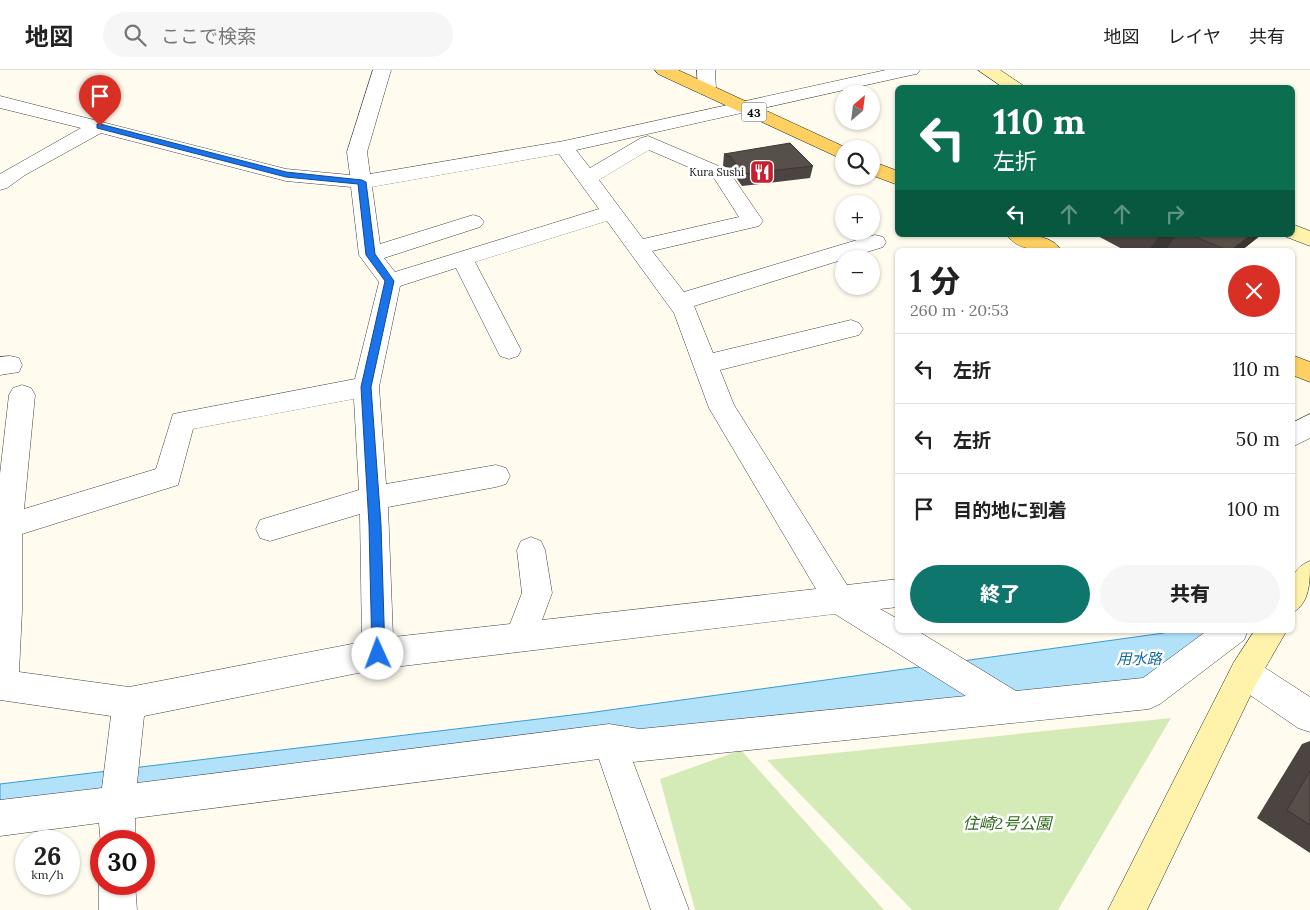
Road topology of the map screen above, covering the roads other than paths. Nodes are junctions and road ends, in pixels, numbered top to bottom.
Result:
1 (382, 70) edge
2 (664, 70) edge
3 (706, 70) edge
4 (911, 70) edge
5 (988, 70) edge
6 (1013, 85) edge
7 (707, 90) junction
8 (0, 102) edge
9 (741, 106) junction
10 (100, 126) junction
11 (650, 134) junction
12 (564, 147) junction
13 (835, 150) edge
14 (880, 171) edge
15 (895, 178) edge
16 (587, 179) junction
17 (362, 182) junction
18 (0, 184) edge
19 (612, 212) junction
20 (472, 222) dead end
21 (1295, 232) edge
22 (1022, 237) edge
23 (1310, 238) edge
24 (875, 242) dead end
25 (638, 247) junction
26 (1046, 248) edge
27 (370, 255) junction
28 (462, 258) junction
29 (390, 281) junction
30 (679, 302) junction
31 (851, 329) dead end
32 (509, 350) dead end
33 (705, 364) junction
34 (1295, 365) edge
35 (1310, 372) edge
36 (366, 387) junction
37 (22, 395) dead end
38 (1310, 424) edge
39 (1295, 435) edge
40 (496, 476) dead end
41 (373, 498) junction
42 (4, 526) edge
43 (270, 529) dead end
44 (531, 550) dead end
45 (1310, 574) edge
46 (895, 593) edge
47 (1295, 595) edge
48 (838, 600) junction
49 (1229, 633) edge
50 (1270, 633) edge
51 (521, 637) junction
52 (378, 654) junction
53 (1245, 672) junction
54 (1002, 700) junction
55 (129, 703) junction
56 (1310, 716) edge
57 (609, 742) junction
58 (117, 803) junction
59 (0, 818) edge
60 (117, 830) edge
61 (118, 895) edge
62 (664, 908) edge
63 (118, 910) edge
64 (1127, 910) edge

1 - 17 street
2 - 7 main road, 43
3 - 7 street
4 - 9 street
5 - 6 street
7 - 9 main road, 43
8 - 10 street
9 - 11 street
9 - 13 main road, 43
10 - 17 street
10 - 18 street
11 - 12 street
11 - 16 street
11 - 25 street
12 - 16 street
12 - 17 street
14 - 15 main road
16 - 19 street
17 - 27 street
19 - 25 street
19 - 28 street
20 - 27 street
21 - 23 street
22 - 26 main road
24 - 30 street
25 - 30 street
27 - 29 street
28 - 29 street
28 - 32 street
29 - 36 street
30 - 33 street
31 - 33 street
33 - 48 street
34 - 35 main road
36 - 41 street
36 - 42 street
37 - 42 street
38 - 39 street
40 - 41 street
41 - 43 street
41 - 52 street
42 - 55 street
44 - 51 street
45 - 47 street
46 - 48 street
48 - 51 street
48 - 54 street
49 - 54 street
50 - 53 street
51 - 52 street
52 - 55 street
53 - 56 street
53 - 64 street
54 - 57 street
55 - 58 street
57 - 58 street
57 - 62 street
58 - 59 street
58 - 60 street
61 - 63 street

